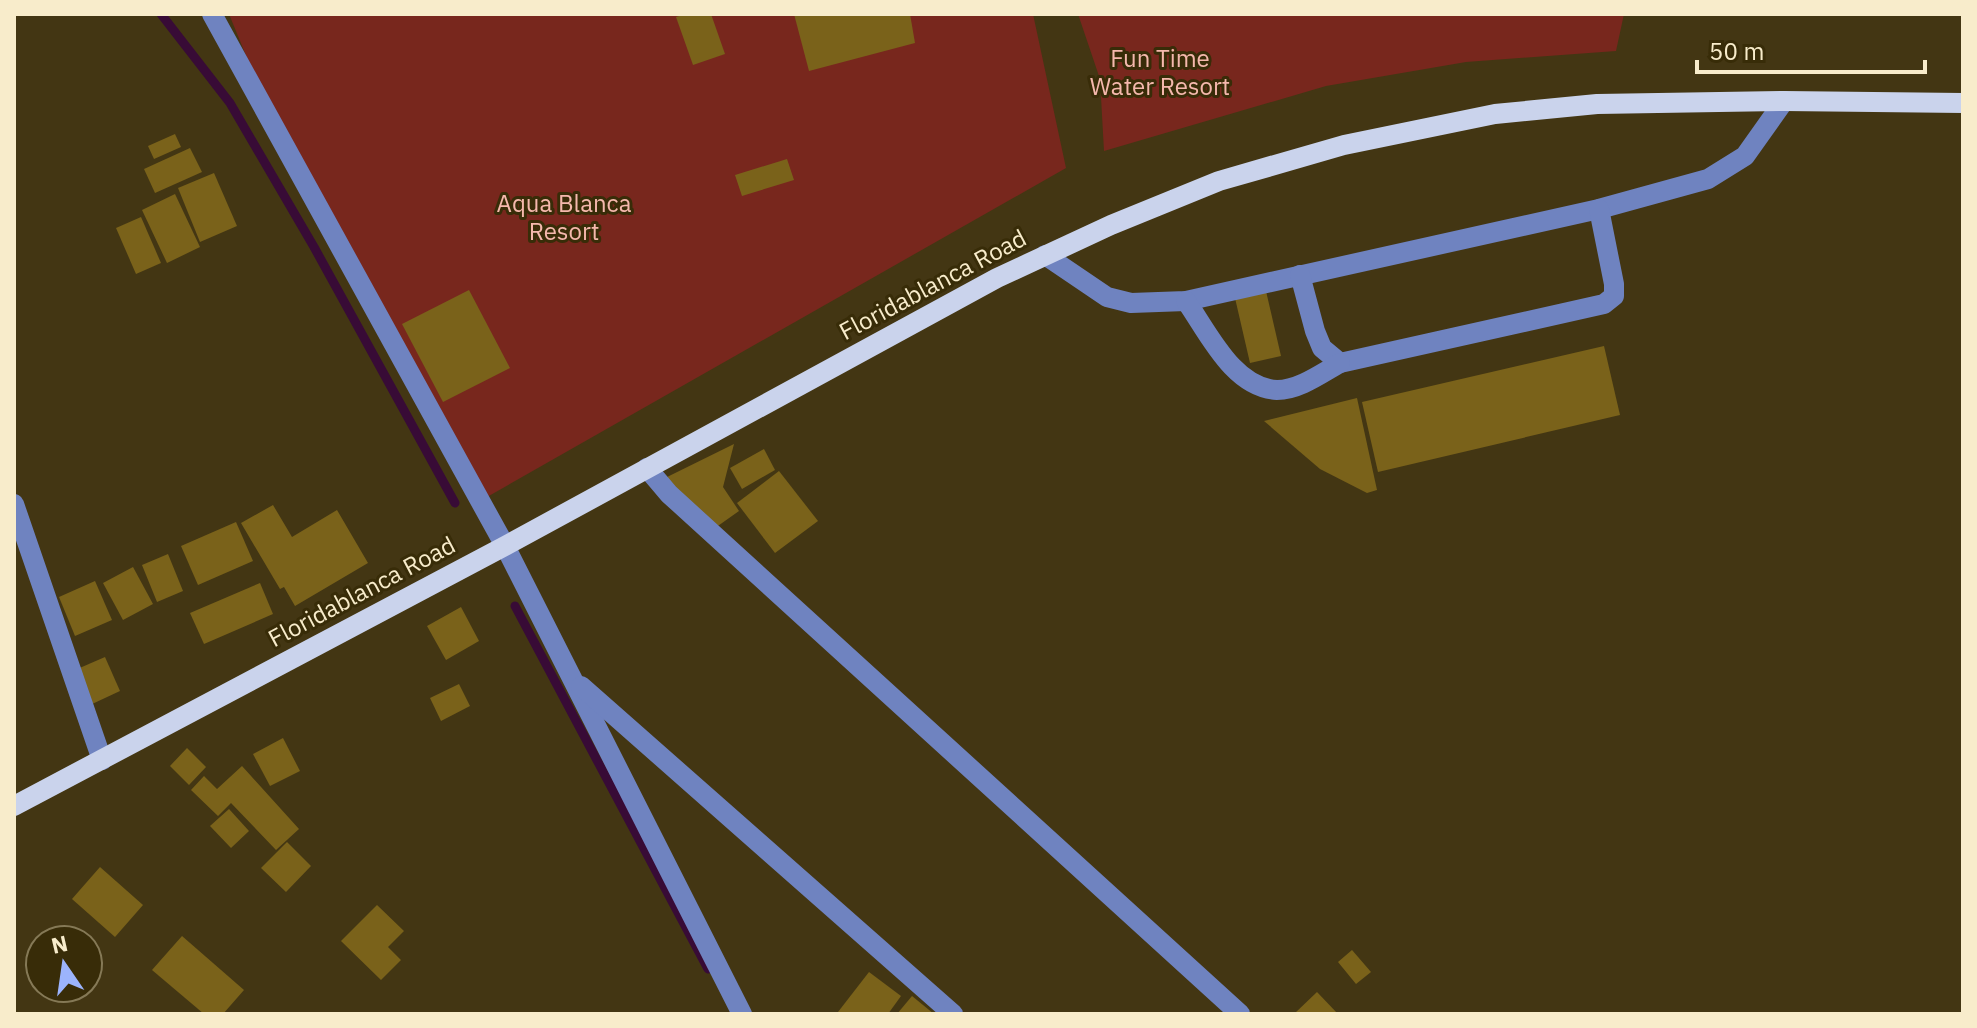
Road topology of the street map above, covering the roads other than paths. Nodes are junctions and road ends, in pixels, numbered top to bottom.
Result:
1 (212, 14) edge
2 (1784, 101) junction
3 (1963, 103) edge
4 (1599, 209) junction
5 (1045, 255) junction
6 (1300, 275) junction
7 (1186, 301) junction
8 (1340, 363) junction
9 (647, 468) junction
10 (14, 504) edge
11 (505, 546) junction
12 (573, 678) junction
13 (102, 760) junction
14 (14, 806) edge
15 (742, 1014) edge
16 (953, 1014) edge
17 (1240, 1014) edge

1 - 11 street
2 - 3 main road, Floridablanca Road
2 - 4 street
2 - 5 main road, Floridablanca Road
4 - 6 street
4 - 8 street
5 - 7 street
5 - 9 main road, Floridablanca Road
6 - 7 street
6 - 8 street
7 - 8 street
9 - 11 main road, Floridablanca Road
9 - 17 street
10 - 13 street
11 - 12 street
11 - 13 main road, Floridablanca Road
12 - 15 street
12 - 16 street
13 - 14 main road, Floridablanca Road

